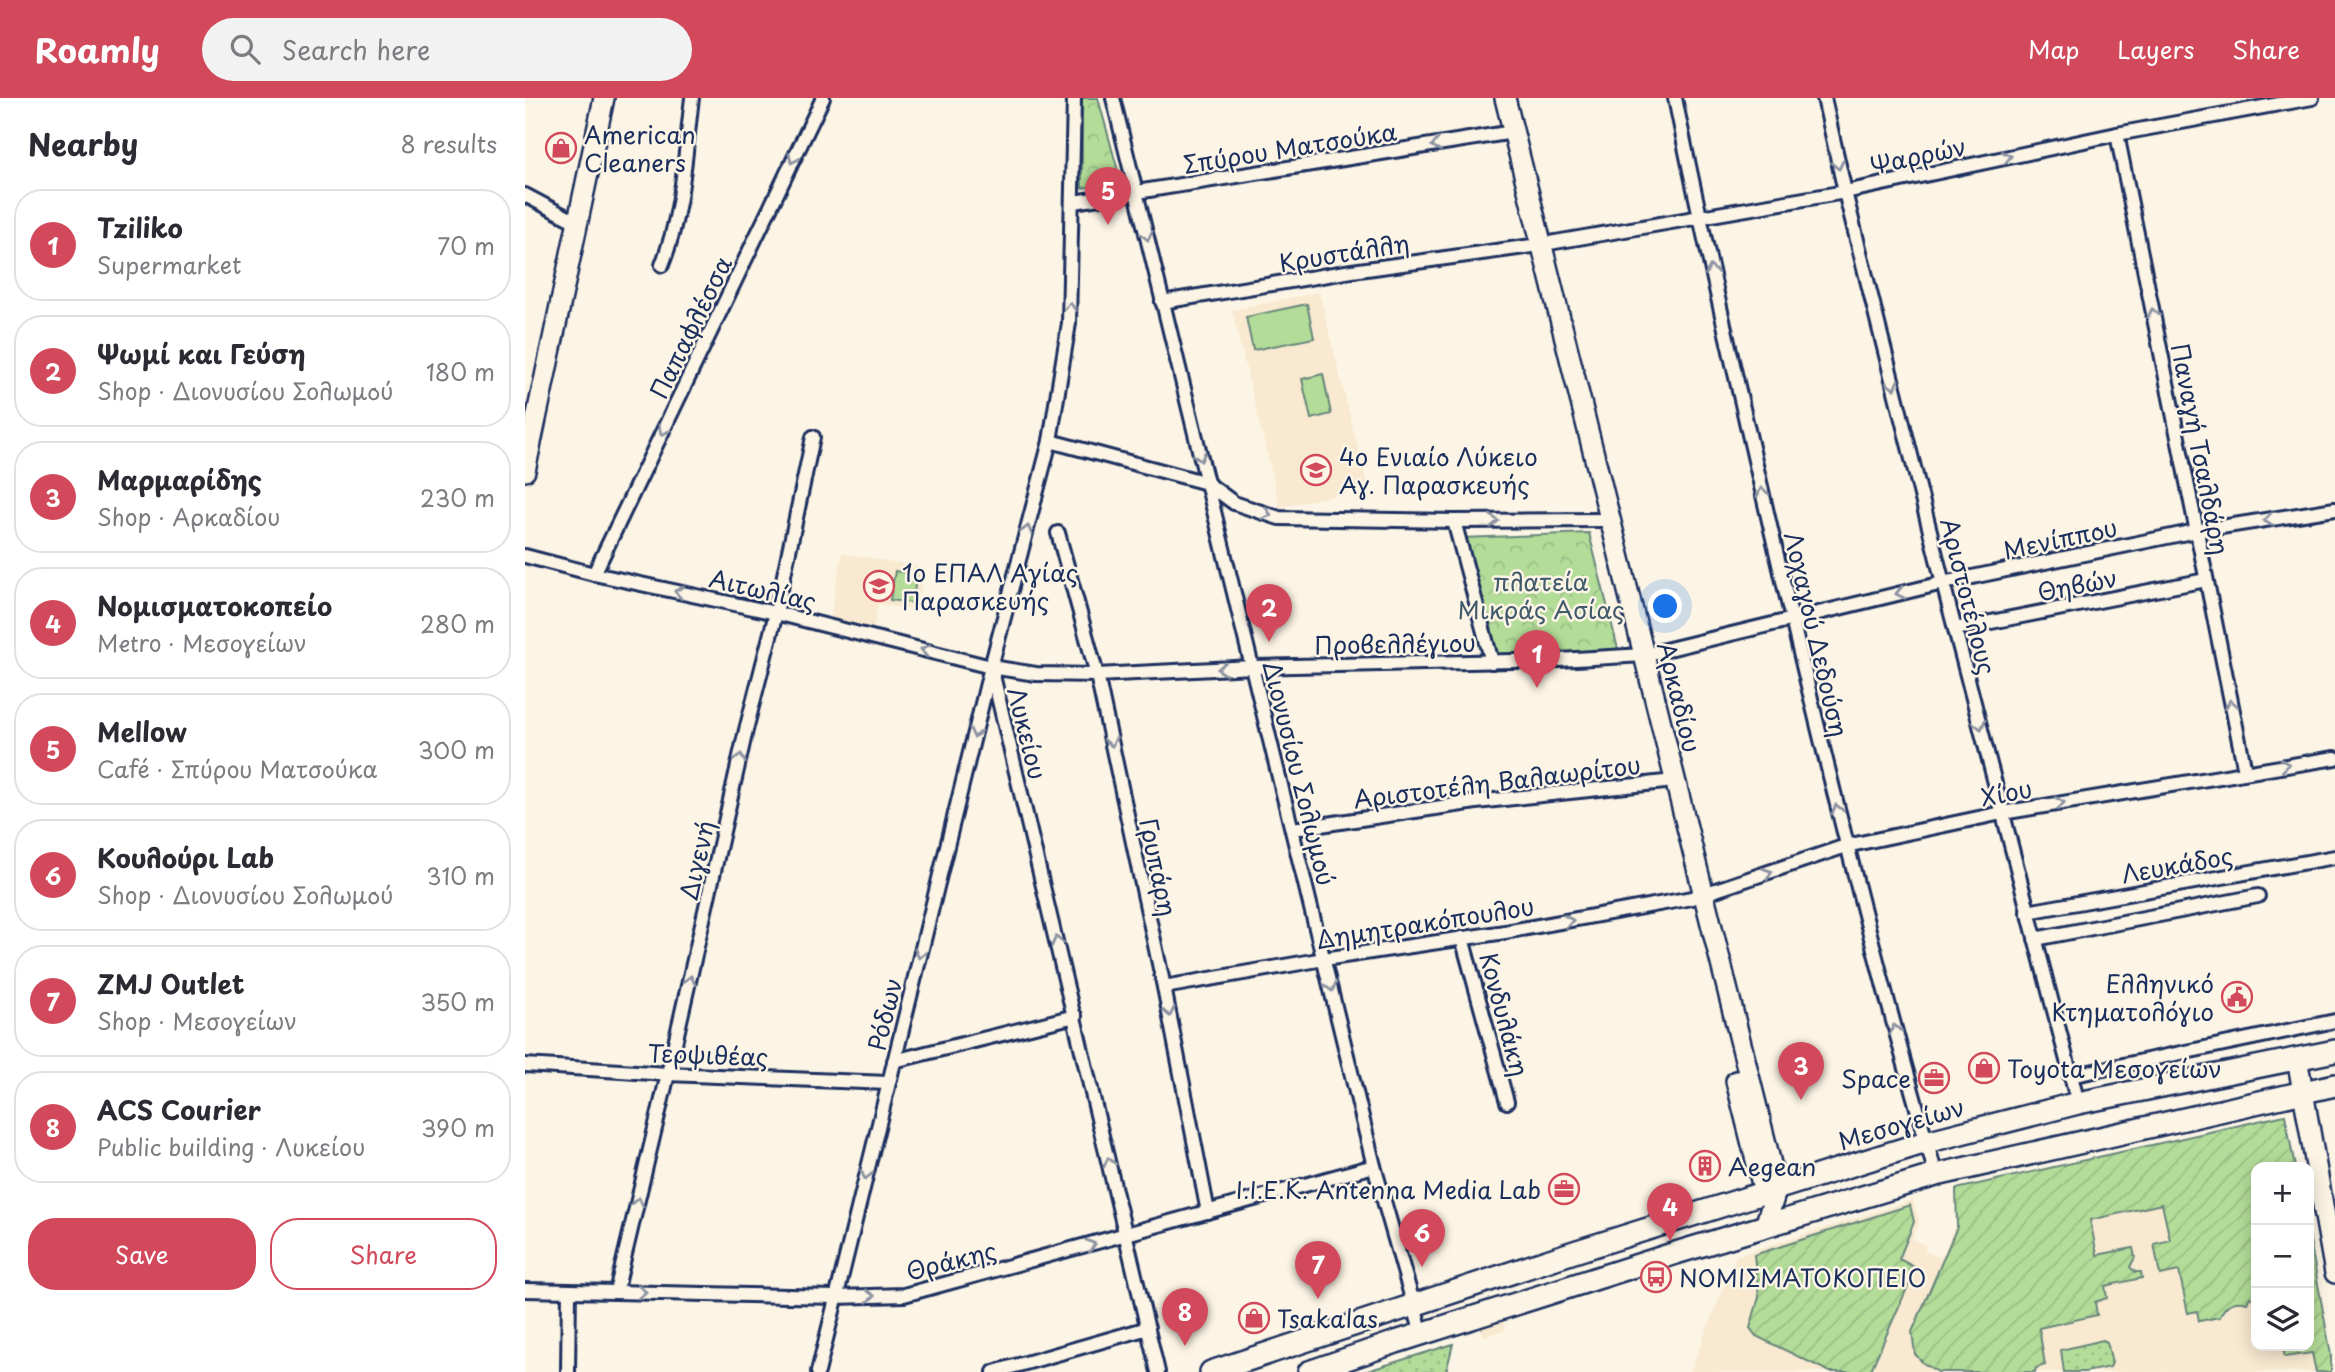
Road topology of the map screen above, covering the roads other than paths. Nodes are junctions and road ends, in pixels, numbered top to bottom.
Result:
1 (604, 98) edge
2 (692, 98) edge
3 (823, 98) edge
4 (1073, 98) edge
5 (1112, 98) edge
6 (1494, 98) edge
7 (1505, 98) edge
8 (1675, 98) edge
9 (1824, 98) edge
10 (2312, 98) edge
11 (2298, 99) edge
12 (1508, 133) junction
13 (2116, 134) junction
14 (1137, 192) junction
15 (1845, 192) junction
16 (525, 195) edge
17 (1074, 202) junction
18 (1698, 217) junction
19 (576, 222) junction
20 (1537, 246) junction
21 (662, 265) dead end
22 (1163, 302) junction
23 (813, 437) dead end
24 (1050, 441) junction
25 (525, 471) edge
26 (1207, 484) junction
27 (2335, 509) edge
28 (1454, 521) junction
29 (1606, 521) junction
30 (2196, 531) junction
31 (1058, 533) dead end
32 (525, 555) edge
33 (594, 574) junction
34 (2206, 580) junction
35 (1943, 583) junction
36 (776, 613) junction
37 (1791, 619) junction
38 (1955, 629) junction
39 (1638, 656) junction
40 (1492, 662) junction
41 (991, 667) junction
42 (1253, 667) junction
43 (1097, 675) junction
44 (2335, 758) edge
45 (2245, 771) junction
46 (1665, 782) junction
47 (2003, 813) junction
48 (1293, 829) junction
49 (1846, 846) junction
50 (2335, 857) edge
51 (2258, 896) dead end
52 (1698, 897) junction
53 (2027, 912) junction
54 (1462, 938) junction
55 (2035, 939) junction
56 (1324, 959) junction
57 (1164, 987) junction
58 (1075, 1016) junction
59 (2335, 1021) edge
60 (2335, 1051) edge
61 (2297, 1059) junction
62 (894, 1060) junction
63 (525, 1066) edge
64 (669, 1074) junction
65 (2070, 1076) junction
66 (888, 1083) junction
67 (2335, 1085) edge
68 (2302, 1092) junction
69 (1507, 1102) dead end
70 (2078, 1103) junction
71 (1926, 1142) junction
72 (1374, 1166) junction
73 (1935, 1175) junction
74 (1771, 1190) junction
75 (1208, 1212) junction
76 (1765, 1226) junction
77 (1127, 1236) junction
78 (2335, 1273) edge
79 (525, 1290) edge
80 (569, 1291) junction
81 (616, 1292) junction
82 (836, 1297) junction
83 (1413, 1307) junction
84 (1148, 1328) junction
85 (1422, 1334) junction
86 (1349, 1365) edge
87 (568, 1372) edge
88 (818, 1372) edge
89 (994, 1372) edge
90 (1158, 1372) edge
91 (1211, 1372) edge
92 (1309, 1372) edge

1 - 19 street
2 - 21 street
3 -> 33 street, Παπαφλέσσα
4 - 17 street, Λυκείου
5 - 14 street, Διονυσίου Σολωμού
6 - 12 street, Αρκαδίου
7 - 12 street, Αρκαδίου
8 - 18 street, Λοχαγού Δεδούση
9 -> 15 street, Αριστοτέλους
10 - 11 street, Ψαρρών
11 - 13 street, Ψαρρών
12 -> 14 street, Σπύρου Ματσούκα
12 - 20 street, Αρκαδίου
15 -> 13 street, Ψαρρών
30 -> 13 street, Παναγή Τσαλδάρη
14 - 17 street, Σπύρου Ματσούκα
14 -> 22 street, Διονυσίου Σολωμού
15 - 18 street, Ψαρρών
15 -> 35 street, Αριστοτέλους
16 - 19 street
24 -> 17 street, Λυκείου
18 - 20 street, Ψαρρών
37 -> 18 street, Λοχαγού Δεδούση
19 - 25 street
20 - 22 street, Κρυστάλλη
20 - 29 street, Αρκαδίου
22 -> 26 street, Διονυσίου Σολωμού
23 - 36 street, Διγενή
24 - 26 street
41 -> 24 street, Λυκείου
26 -> 28 street
26 - 42 street, Διονυσίου Σολωμού
27 -> 30 street, Μενίππου
28 -> 29 street
28 - 40 street
29 - 39 street, Αρκαδίου
30 - 34 street, Παναγή Τσαλδάρη
30 - 35 street, Μενίππου
31 - 43 street, Γρυπάρη
32 - 33 street, Αιτωλίας
36 -> 33 street, Αιτωλίας
34 - 38 street, Θηβών
45 -> 34 street, Παναγή Τσαλδάρη
35 -> 37 street, Μενίππου
35 - 38 street, Αριστοτέλους
41 -> 36 street, Αιτωλίας
64 -> 36 street, Διγενή
37 - 39 street, Μενίππου
49 -> 37 street, Λοχαγού Δεδούση
38 -> 47 street, Αριστοτέλους
39 - 40 street, Προβελλέγιου
39 - 46 street, Αρκαδίου
39 - 52 street, Αρκαδίου
40 - 42 street, Προβελλέγιου
41 - 43 street, Προβελλέγιου
58 -> 41 street, Λυκείου
41 -> 62 street, Ρόδων
42 -> 43 street, Προβελλέγιου
42 - 48 street, Διονυσίου Σολωμού
43 -> 57 street, Γρυπάρη
45 -> 44 street, Χίου
47 -> 45 street, Χίου
46 - 48 street, Αριστοτέλη Βαλαωρίτου
46 - 52 street, Αρκαδίου
47 - 49 street, Χίου
47 - 53 street, Αριστοτέλους
48 - 56 street, Διονυσίου Σολωμού
52 -> 49 street, Χίου
71 -> 49 street, Λοχαγού Δεδούση
50 - 53 street, Λευκάδος
51 - 55 street
54 -> 52 street, Δημητρακόπουλου
52 - 74 street, Αρκαδίου
53 - 55 street, Αριστοτέλους
54 - 56 street, Δημητρακόπουλου
54 - 69 street, Κονδυλάκη
55 - 65 street, Αριστοτέλους
56 - 57 street, Δημητρακόπουλου
56 -> 72 street, Διονυσίου Σολωμού
57 -> 75 street, Γρυπάρη
58 - 62 street
77 -> 58 street, Λυκείου
59 - 65 street
60 - 61 main road, Μεσογείων
61 - 68 street
61 - 70 main road, Μεσογείων
62 - 66 street, Ρόδων
63 - 64 street, Τερψιθέας
64 - 66 street, Τερψιθέας
81 -> 64 street, Διγενή
65 - 70 street, Αριστοτέλους
66 -> 82 street, Ρόδων
67 - 68 main road
68 - 73 main road
68 - 78 street
70 - 71 main road, Μεσογείων
71 - 73 street, Λοχαγού Δεδούση
71 - 74 main road, Μεσογείων
72 - 75 street, Θράκης
72 - 83 street, Διονυσίου Σολωμού
73 - 76 main road
74 - 76 street
74 - 83 main road, Μεσογείων
75 - 77 street, Θράκης
76 - 85 main road
82 -> 77 street, Θράκης
77 - 84 street, Λυκείου
79 - 80 street, Θράκης
80 - 81 street, Θράκης
80 - 87 street
81 -> 82 street, Θράκης
82 - 88 street, Ρόδων
83 - 85 street, Διονυσίου Σολωμού
83 - 91 main road, Μεσογείων
84 - 89 street
84 - 90 street, Λυκείου
85 - 86 main road
86 - 92 main road

